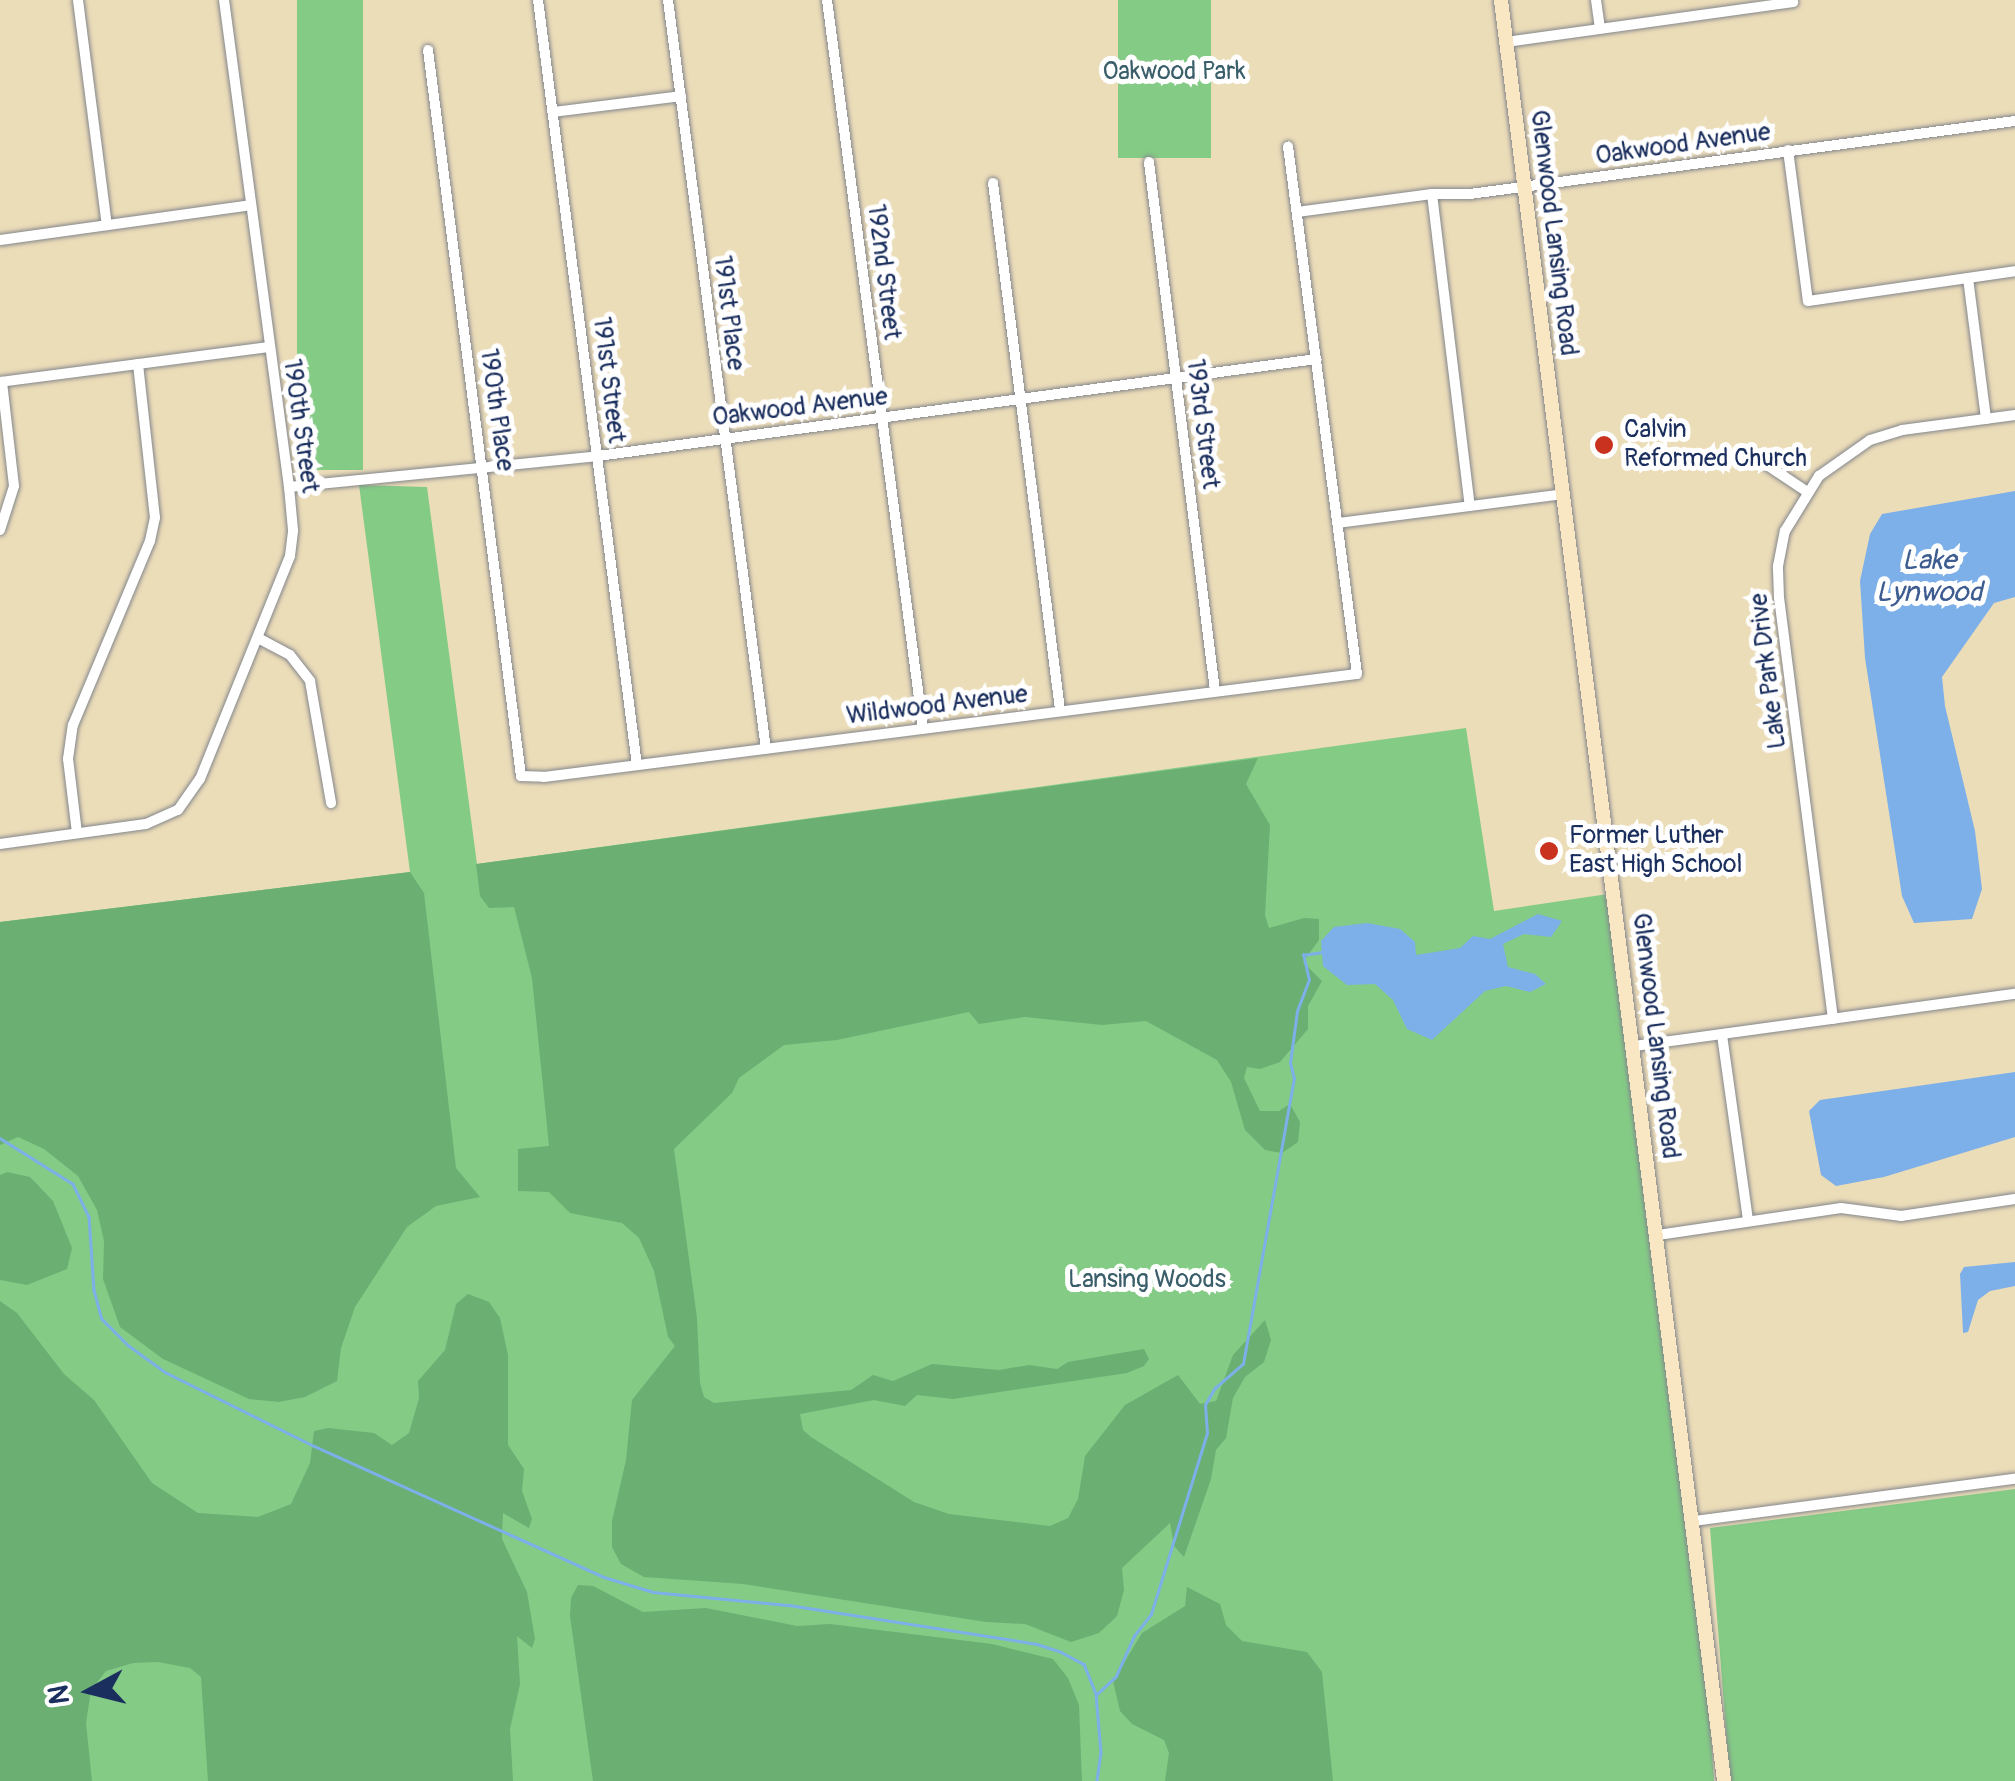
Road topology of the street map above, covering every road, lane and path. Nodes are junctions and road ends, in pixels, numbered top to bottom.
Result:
1 (78, 0) edge
2 (224, 0) edge
3 (538, 0) edge
4 (668, 0) edge
5 (828, 0) edge
6 (1500, 0) edge
7 (1596, 0) edge
8 (1794, 2) edge
9 (1741, 4) edge
10 (1600, 29) junction
11 (1506, 42) junction
12 (428, 50) dead end
13 (681, 96) junction
14 (553, 112) junction
15 (2015, 120) edge
16 (1288, 146) dead end
17 (1788, 150) junction
18 (1149, 162) dead end
19 (993, 182) dead end
20 (1524, 186) junction
21 (1432, 194) junction
22 (251, 206) junction
23 (1297, 212) junction
24 (107, 225) junction
25 (0, 240) edge
26 (2015, 272) edge
27 (1968, 278) junction
28 (270, 347) junction
29 (1316, 359) junction
30 (138, 364) junction
31 (1176, 379) junction
32 (1, 382) edge
33 (1020, 400) junction
34 (2015, 415) edge
35 (881, 418) junction
36 (1986, 419) junction
37 (723, 437) junction
38 (1752, 455) dead end
39 (598, 456) junction
40 (484, 468) junction
41 (289, 487) junction
42 (1806, 491) junction
43 (1564, 494) junction
44 (1470, 506) junction
45 (1338, 524) junction
46 (0, 530) edge
47 (258, 638) junction
48 (1216, 691) junction
49 (1060, 710) junction
50 (923, 728) junction
51 (766, 749) junction
52 (638, 765) junction
53 (521, 776) joint
54 (332, 803) dead end
55 (77, 833) junction
56 (0, 844) edge
57 (2015, 994) edge
58 (1833, 1020) junction
59 (1722, 1035) junction
60 (1634, 1046) junction
61 (2015, 1200) edge
62 (1748, 1221) junction
63 (1658, 1235) junction
64 (2015, 1480) edge
65 (1694, 1521) junction
66 (1724, 1781) edge

1 - 24 street
2 - 22 street, 190th Street
3 - 14 street, 191st Street
4 - 13 street, 191st Place
5 - 35 street, 192nd Street
6 - 11 main road, Glenwood Lansing Road
7 - 10 street
8 - 9 street
9 - 10 street
10 - 11 street
11 - 20 main road, Glenwood Lansing Road
12 - 40 street, 190th Place
13 - 14 street
13 - 37 street, 191st Place
14 - 39 street, 191st Street
15 - 17 street, Oakwood Avenue
16 - 23 street
17 - 20 street, Oakwood Avenue
17 - 27 street
18 - 31 street, 193rd Street
19 - 33 street
20 - 21 street, Oakwood Avenue
20 - 43 main road, Glenwood Lansing Road
21 - 23 street, Oakwood Avenue
21 - 44 street
22 - 24 street
22 - 28 street, 190th Street
23 - 29 street
24 - 25 street
26 - 27 street
27 - 36 street
28 - 30 street
28 - 41 street, 190th Street
29 - 31 street, Oakwood Avenue
29 - 45 street
30 - 32 street
30 - 55 street
31 - 33 street, Oakwood Avenue
31 - 48 street, 193rd Street
32 - 46 street
33 - 35 street, Oakwood Avenue
33 - 49 street
34 - 36 street, Lake Park Drive
35 - 37 street, Oakwood Avenue
35 - 50 street, 192nd Street
36 - 42 street, Lake Park Drive
37 - 39 street, Oakwood Avenue
37 - 51 street, 191st Place
38 - 42 street
39 - 40 street, Oakwood Avenue
39 - 52 street, 191st Street
40 - 41 street, Oakwood Avenue
40 - 53 street, 190th Place
41 - 47 street, 190th Street
42 - 58 street, Lake Park Drive
43 - 44 street
43 - 60 main road, Glenwood Lansing Road
44 - 45 street
45 - 48 street, Wildwood Avenue
47 - 54 street
47 - 55 street, 190th Street
48 - 49 street, Wildwood Avenue
49 - 50 street, Wildwood Avenue
50 - 51 street, Wildwood Avenue
51 - 52 street, Wildwood Avenue
52 - 53 street, Wildwood Avenue
55 - 56 street
57 - 58 street
58 - 59 street
59 - 60 street
59 - 62 street
60 - 63 main road, Glenwood Lansing Road
61 - 62 street
62 - 63 street
63 - 65 main road, Glenwood Lansing Road
64 - 65 street
65 - 66 main road, Glenwood Lansing Road

